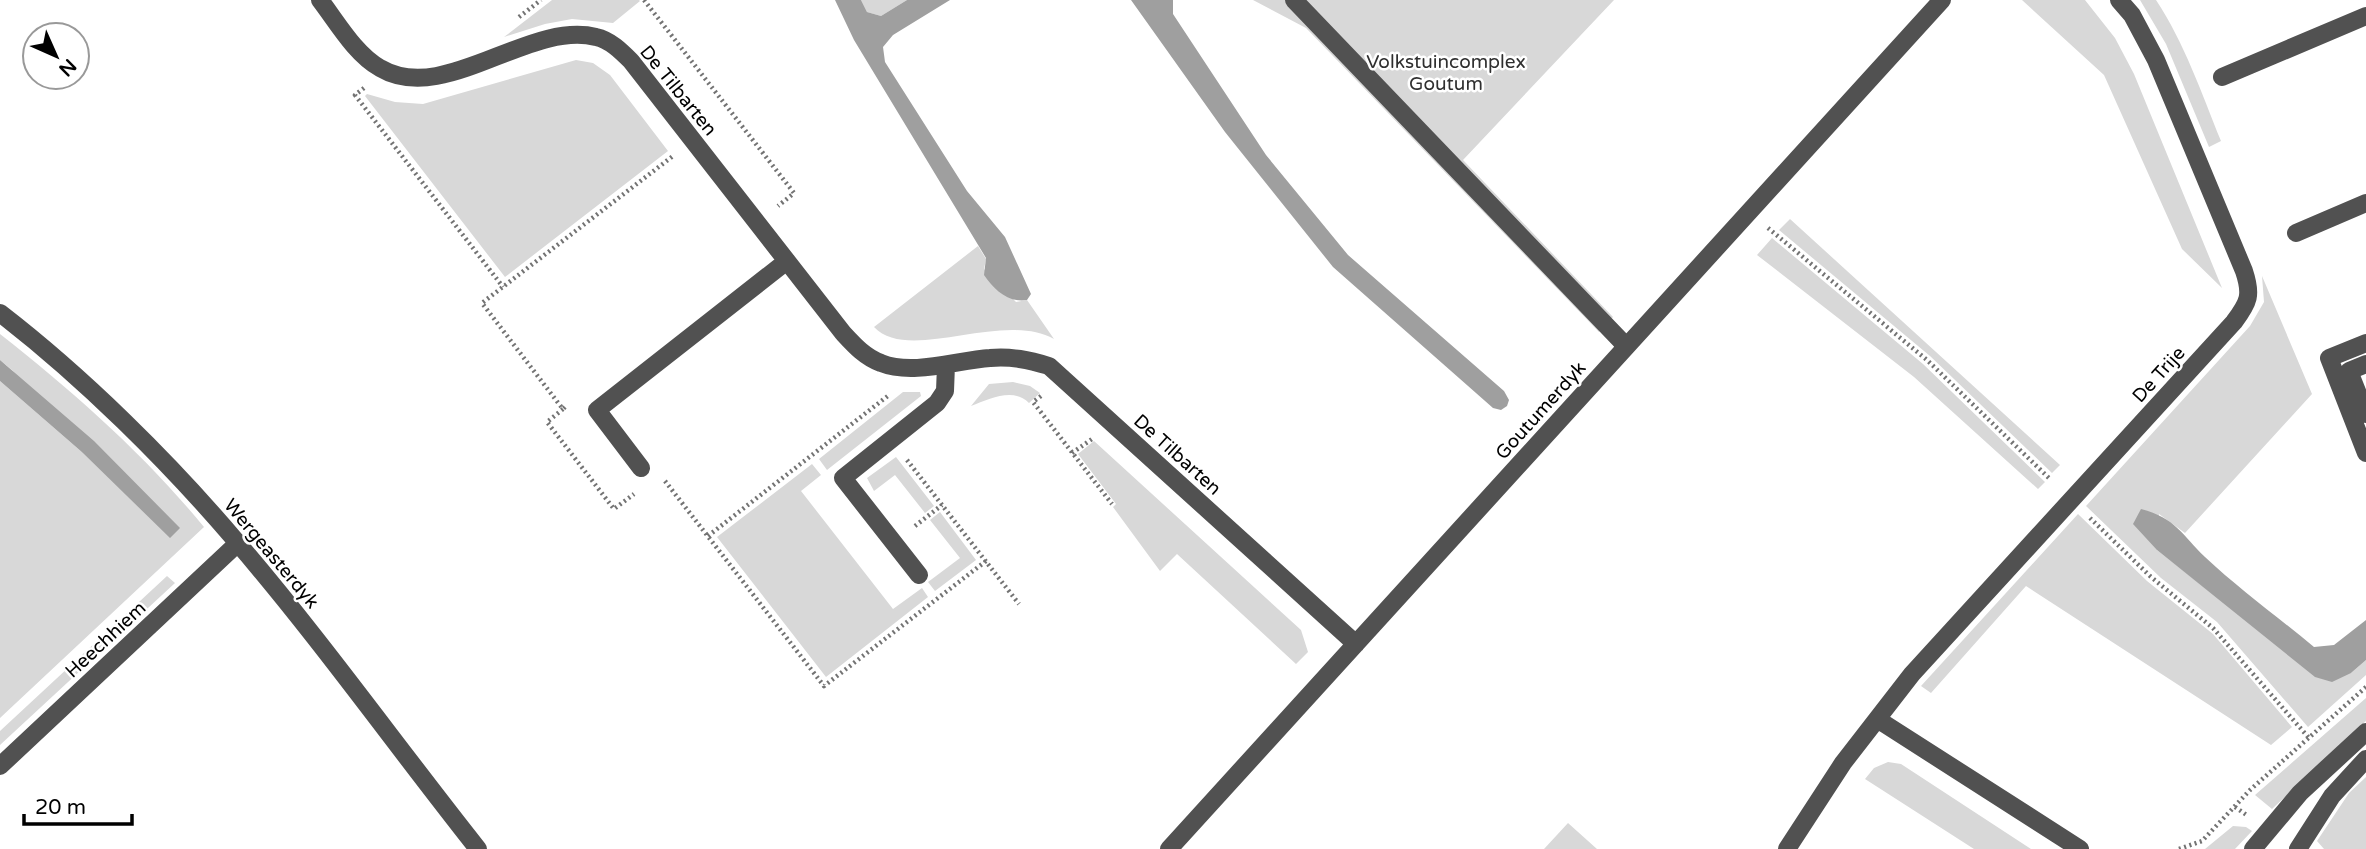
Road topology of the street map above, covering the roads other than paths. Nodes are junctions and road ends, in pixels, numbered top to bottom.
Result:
1 (320, 0) edge
2 (1294, 0) edge
3 (1942, 0) edge
4 (2119, 0) edge
5 (2366, 16) edge
6 (2222, 77) dead end
7 (2366, 204) edge
8 (2296, 233) dead end
9 (787, 261) junction
10 (0, 313) edge
11 (2366, 343) edge
12 (1626, 346) junction
13 (2366, 364) edge
14 (946, 365) junction
15 (2366, 414) edge
16 (2366, 453) edge
17 (641, 468) dead end
18 (238, 543) junction
19 (919, 575) dead end
20 (1356, 644) junction
21 (1877, 719) junction
22 (2366, 732) edge
23 (2366, 759) edge
24 (0, 766) edge
25 (478, 849) edge
26 (1169, 849) edge
27 (1787, 849) edge
28 (2080, 849) edge
29 (2253, 849) edge
30 (2298, 849) edge

1 - 9 street, De Tilbarten
2 - 12 street
3 - 12 street, Goutumerdyk
4 - 21 street, De Trije
5 - 6 street
7 - 8 street
9 - 14 street, De Tilbarten
9 - 17 street
10 - 18 street, Wergeasterdyk
11 - 16 street
12 - 20 street, Goutumerdyk
13 - 15 street
14 - 19 street
14 - 20 street, De Tilbarten
18 - 24 street, Heechhiem
18 - 25 street, Wergeasterdyk
20 - 26 street, Goutumerdyk
21 - 27 street, De Trije
21 - 28 street
22 - 29 street
23 - 30 street

